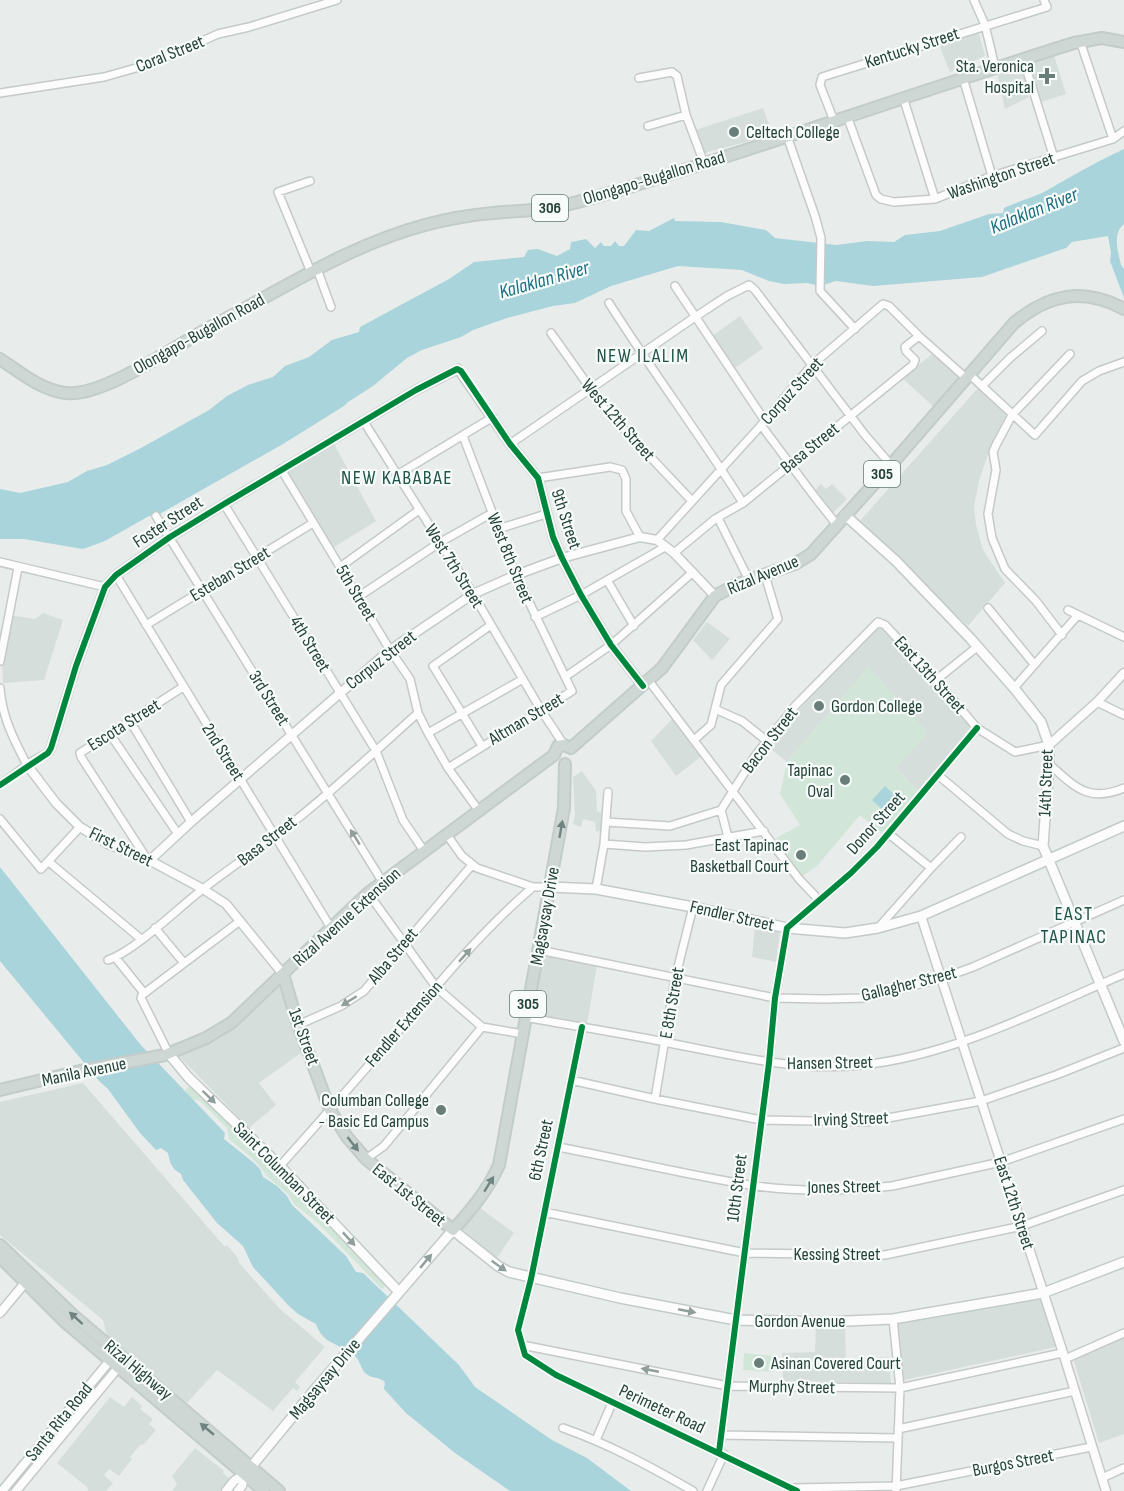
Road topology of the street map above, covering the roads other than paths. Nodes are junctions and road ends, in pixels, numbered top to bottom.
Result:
1 (337, 0) edge
2 (974, 0) edge
3 (1046, 3) edge
4 (985, 25) junction
5 (1080, 41) junction
6 (1124, 42) edge
7 (1023, 58) junction
8 (995, 68) junction
9 (639, 78) dead end
10 (963, 78) junction
11 (0, 93) edge
12 (903, 97) junction
13 (687, 115) junction
14 (848, 116) junction
15 (834, 121) junction
16 (648, 126) dead end
17 (1124, 131) edge
18 (787, 136) junction
19 (1113, 139) junction
20 (1054, 158) junction
21 (704, 163) junction
22 (992, 176) junction
23 (310, 181) dead end
24 (935, 199) junction
25 (314, 270) junction
26 (675, 286) dead end
27 (609, 303) dead end
28 (331, 307) dead end
29 (1124, 309) edge
30 (695, 317) junction
31 (855, 329) junction
32 (1042, 330) dead end
33 (551, 333) dead end
34 (918, 336) junction
35 (641, 354) junction
36 (1070, 354) dead end
37 (0, 359) edge
38 (1124, 362) edge
39 (812, 365) junction
40 (454, 370) joint
41 (968, 376) junction
42 (983, 385) junction
43 (589, 389) junction
44 (851, 415) junction
45 (1012, 415) junction
46 (493, 417) junction
47 (364, 422) junction
48 (763, 423) junction
49 (464, 436) junction
50 (510, 444) junction
51 (790, 464) junction
52 (891, 465) junction
53 (281, 469) junction
54 (721, 469) junction
55 (397, 475) junction
56 (538, 478) junction
57 (692, 501) junction
58 (743, 503) junction
59 (224, 504) junction
60 (418, 510) junction
61 (492, 513) junction
62 (546, 514) junction
63 (845, 515) junction
64 (156, 516) dead end
65 (718, 518) junction
66 (314, 523) junction
67 (837, 525) junction
68 (498, 529) junction
69 (170, 537) junction
70 (640, 537) junction
71 (657, 540) junction
72 (439, 543) junction
73 (665, 547) junction
74 (674, 553) junction
75 (257, 557) junction
76 (562, 558) junction
77 (0, 562) edge
78 (18, 567) junction
79 (340, 567) junction
80 (693, 572) junction
81 (116, 575) junction
82 (516, 575) junction
83 (765, 575) junction
84 (748, 579) junction
85 (608, 580) junction
86 (105, 587) junction
87 (201, 590) junction
88 (472, 594) junction
89 (581, 595) junction
90 (715, 596) junction
91 (358, 597) junction
92 (988, 608) dead end
93 (1068, 610) dead end
94 (1078, 615) junction
95 (535, 617) junction
96 (876, 623) joint
97 (146, 625) junction
98 (491, 625) junction
99 (634, 626) junction
100 (1062, 635) junction
101 (1124, 637) edge
102 (611, 645) junction
103 (977, 646) junction
104 (390, 650) junction
105 (0, 661) edge
106 (1034, 664) junction
107 (1124, 673) edge
108 (565, 677) junction
109 (523, 679) junction
110 (936, 680) junction
111 (646, 683) junction
112 (183, 687) junction
113 (0, 688) edge
114 (1014, 688) junction
115 (339, 692) junction
116 (1097, 702) junction
117 (541, 710) junction
118 (715, 710) junction
119 (418, 713) junction
120 (463, 714) junction
121 (1124, 715) edge
122 (130, 721) junction
123 (977, 728) junction
124 (428, 733) junction
125 (110, 734) junction
126 (291, 734) junction
127 (694, 740) junction
128 (767, 741) junction
129 (1048, 745) junction
130 (482, 746) junction
131 (568, 747) junction
132 (376, 751) junction
133 (554, 755) junction
134 (565, 764) junction
135 (1049, 764) junction
136 (27, 765) junction
137 (448, 768) junction
138 (938, 775) junction
139 (240, 780) junction
140 (0, 785) edge
141 (1124, 788) edge
142 (733, 790) junction
143 (327, 792) junction
144 (608, 792) dead end
145 (721, 810) junction
146 (478, 811) junction
147 (0, 819) edge
148 (191, 822) junction
149 (606, 822) junction
150 (1124, 826) edge
151 (80, 827) junction
152 (764, 831) junction
153 (178, 834) junction
154 (889, 834) junction
155 (447, 835) junction
156 (274, 837) junction
157 (728, 837) junction
158 (961, 837) dead end
159 (604, 844) junction
160 (1043, 846) junction
161 (424, 851) junction
162 (148, 860) junction
163 (1048, 861) junction
164 (49, 862) junction
165 (472, 865) junction
166 (931, 868) junction
167 (382, 881) junction
168 (533, 887) junction
169 (550, 887) junction
170 (203, 889) junction
171 (596, 889) junction
172 (368, 893) junction
173 (819, 900) junction
174 (1124, 900) edge
175 (693, 907) junction
176 (921, 916) junction
177 (240, 921) junction
178 (1074, 923) junction
179 (155, 928) junction
180 (331, 928) junction
181 (787, 928) junction
182 (878, 928) junction
183 (141, 939) junction
184 (403, 944) junction
185 (539, 950) junction
186 (184, 963) junction
187 (283, 974) junction
188 (1124, 974) edge
189 (675, 979) junction
190 (940, 980) junction
191 (1100, 985) junction
192 (436, 987) junction
193 (144, 993) junction
194 (775, 998) junction
195 (525, 1017) junction
196 (298, 1025) junction
197 (482, 1026) junction
198 (582, 1027) junction
199 (523, 1034) junction
200 (1124, 1041) edge
201 (666, 1042) junction
202 (962, 1043) junction
203 (1124, 1048) edge
204 (169, 1054) junction
205 (769, 1063) junction
206 (571, 1080) junction
207 (0, 1090) edge
208 (655, 1099) junction
209 (981, 1101) junction
210 (330, 1110) junction
211 (1124, 1119) edge
212 (761, 1120) junction
213 (558, 1146) junction
214 (366, 1160) junction
215 (1001, 1162) junction
216 (280, 1166) junction
217 (752, 1186) junction
218 (1124, 1190) edge
219 (544, 1212) junction
220 (1022, 1226) junction
221 (453, 1230) junction
222 (0, 1245) edge
223 (745, 1252) junction
224 (0, 1257) edge
225 (1124, 1262) edge
226 (28, 1279) junction
227 (531, 1279) junction
228 (1043, 1293) junction
229 (396, 1296) junction
230 (0, 1313) edge
231 (892, 1319) junction
232 (736, 1320) junction
233 (1124, 1333) edge
234 (522, 1345) junction
235 (1064, 1356) junction
236 (118, 1360) junction
237 (728, 1386) junction
238 (900, 1388) junction
239 (1075, 1391) junction
240 (612, 1403) junction
241 (563, 1428) dead end
242 (898, 1429) junction
243 (722, 1436) junction
244 (897, 1438) junction
245 (596, 1440) junction
246 (1091, 1447) junction
247 (722, 1453) junction
248 (1124, 1468) edge
249 (248, 1471) junction
250 (1102, 1478) junction
251 (896, 1489) edge
252 (794, 1490) edge
253 (2, 1491) edge
254 (16, 1491) edge
255 (226, 1491) edge
256 (238, 1491) edge
257 (264, 1491) edge
258 (279, 1491) edge
259 (693, 1491) edge
260 (707, 1491) edge
261 (1106, 1491) edge

1 - 11 street, Coral Street
2 - 4 street
3 - 4 street, Kentucky Street
4 - 8 street
4 - 15 street, Kentucky Street
5 - 6 main road, Olongapo-Bugallon Road / 306
5 - 7 main road, Olongapo-Bugallon Road / 306
5 - 19 street
7 - 8 main road, Olongapo-Bugallon Road / 306
7 - 20 street
8 - 10 main road, Olongapo-Bugallon Road / 306
9 - 13 street
10 - 12 main road, Olongapo-Bugallon Road / 306
10 - 22 street
12 - 14 main road, Olongapo-Bugallon Road / 306
12 - 24 street
13 - 16 street
13 - 21 street
14 - 15 main road, Olongapo-Bugallon Road / 306
14 - 24 street, Washington Street
15 - 18 main road, Olongapo-Bugallon Road / 306
17 - 19 street, Washington Street
18 - 21 main road, Olongapo-Bugallon Road / 306
18 - 31 street
19 - 20 street, Washington Street
20 - 22 street, Washington Street
21 - 25 main road, Olongapo-Bugallon Road / 306
22 - 24 street, Washington Street
23 - 25 street
25 - 28 street
25 - 37 main road, Olongapo-Bugallon Road / 306
26 - 30 street
27 - 35 street
29 - 41 main road, Rizal Avenue / 305
30 - 35 street
30 - 39 street
30 - 48 street
31 - 34 street, Corpuz Street
31 - 39 street, Corpuz Street
32 - 42 street
33 - 43 street, West 12th Street
34 - 41 street
34 - 44 street, Basa Street
35 - 43 street
35 - 54 street
36 - 45 street
38 - 45 street
39 - 44 street
39 - 48 street, Corpuz Street
40 - 46 street, 9th Street
40 - 47 street, Foster Street
41 - 42 street
41 - 52 main road, Rizal Avenue / 305
42 - 45 street
43 - 50 street
43 - 57 street, West 12th Street
44 - 51 street, Basa Street
44 - 52 street
45 - 100 street
46 - 49 street
46 - 50 street, 9th Street
47 - 53 street, Foster Street
47 - 55 street, West 7th Street
48 - 51 street
48 - 54 street, Corpuz Street
49 - 55 street
49 - 61 street, West 8th Street
50 - 56 street, 9th Street
51 - 58 street, Basa Street
51 - 67 street
52 - 63 main road, Rizal Avenue / 305
53 - 59 street, Foster Street
53 - 66 street, 5th Street
54 - 57 street, Corpuz Street
54 - 58 street
55 - 60 street, West 7th Street
56 - 62 street, 9th Street
56 - 70 street
57 - 71 street, Corpuz Street
58 - 65 street, Basa Street
59 - 69 street, Foster Street
59 - 75 street, 4th Street
60 - 72 street, West 7th Street
60 - 79 street
61 - 68 street, West 8th Street
61 - 72 street
62 - 68 street
62 - 76 street, 9th Street
63 - 67 main road, Rizal Avenue / 305
63 - 103 main road, 14th Street
64 - 69 street, 3rd Street
65 - 74 street, Basa Street
65 - 84 street
66 - 75 street, Esteban Street
66 - 79 street, 5th Street
67 - 83 main road, Rizal Avenue / 305
68 - 82 street, West 8th Street
69 - 81 street, Foster Street
69 - 87 street, 3rd Street
70 - 71 street, Corpuz Street
70 - 76 street, Corpuz Street
71 - 73 street
72 - 88 street, West 7th Street
72 - 91 street
73 - 74 street
73 - 85 street
74 - 80 street
75 - 87 street, Esteban Street
75 - 115 street, 4th Street
76 - 82 street, Corpuz Street
76 - 89 street, 9th Street
77 - 78 street
78 - 86 street
78 - 105 street
79 - 91 street, 5th Street
80 - 90 street
80 - 99 street, Altman Street
81 - 86 street, Foster Street
81 - 97 street, 2nd Street
82 - 88 street, Corpuz Street
82 - 95 street, West 8th Street
83 - 84 main road, Rizal Avenue / 305
83 - 118 street
84 - 90 main road, Rizal Avenue / 305
85 - 89 street
85 - 99 street
86 - 136 street, Foster Street
87 - 97 street, Esteban Street
87 - 126 street, 3rd Street
88 - 98 street, West 7th Street
88 - 104 street, Corpuz Street
89 - 95 street
89 - 102 street, 9th Street
90 - 111 main road, Rizal Avenue / 305
91 - 104 street, 5th Street
92 - 106 street
93 - 94 street
94 - 100 street
94 - 101 street
95 - 108 street, West 8th Street
96 - 110 street, East 13th Street
96 - 128 street, Bacon Street
97 - 112 street, 2nd Street
98 - 109 street, West 7th Street
98 - 120 street
99 - 102 street, Altman Street
100 - 106 street
102 - 108 street, Altman Street
102 - 111 street, 9th Street
103 - 110 street
103 - 114 main road, 14th Street
104 - 115 street, Corpuz Street
104 - 119 street, 5th Street
106 - 114 street
107 - 116 street
108 - 117 street, Altman Street
109 - 117 street, West 7th Street
109 - 120 street
110 - 123 street, East 13th Street
111 - 127 street, 9th Street
111 - 131 main road, Rizal Avenue / 305
112 - 122 street, Escota Street
112 - 139 street, 2nd Street
113 - 136 street, First Street
114 - 129 main road, 14th Street
115 - 126 street, Corpuz Street
115 - 132 street, 4th Street
116 - 121 street
116 - 129 street
117 - 130 street, Altman Street
117 - 131 street, West 7th Street
118 - 127 street
118 - 128 street
119 - 124 street, 5th Street
119 - 132 street, Basa Street
120 - 124 street
120 - 130 street
122 - 125 street, Escota Street
122 - 148 street
123 - 129 street, East 13th Street
123 - 138 street, Donor Street
124 - 137 street, 5th Street
125 - 153 street
125 - 162 street, Escota Street
126 - 139 street, Corpuz Street
126 - 143 street, 3rd Street
127 - 142 street, 9th Street
128 - 142 street, Bacon Street
129 - 135 main road, 14th Street
130 - 137 street, Altman Street
131 - 133 main road, 305
131 - 134 main road, 305
132 - 143 street, Basa Street
132 - 161 street, 4th Street
133 - 134 main road
133 - 146 main road, Rizal Avenue Extension
169 -> 134 main road, Magsaysay Drive / 305
135 - 141 street
135 - 160 main road, 14th Street
136 - 140 street, Foster Street
136 - 151 street, First Street
137 - 146 street, 5th Street
138 - 154 street, Donor Street
138 - 160 street
139 - 148 street, Corpuz Street
139 - 156 street, 2nd Street
142 - 145 street, Bacon Street
142 - 152 street, 9th Street
143 - 156 street, Basa Street
167 -> 143 street, 3rd Street
144 - 149 street
145 - 149 street
145 - 157 street
146 - 155 main road, Rizal Avenue Extension
147 - 164 street
148 - 153 street, Corpuz Street
149 - 159 street
150 - 163 main road, Fendler Street
151 - 162 street, First Street
151 - 164 street
152 - 157 street
152 - 173 street, 9th Street
153 - 162 street, Corpuz Street
154 - 166 street
154 - 173 street, Donor Street
155 - 161 main road, Rizal Avenue Extension
155 - 165 street
156 - 170 street, Basa Street
156 - 180 street, 2nd Street
157 - 159 street
158 - 166 street
159 - 171 street
160 - 163 main road, 14th Street
161 - 167 main road, Rizal Avenue Extension
162 - 170 street, First Street
163 - 176 main road, Fendler Street
163 - 178 main road, 14th Street
164 - 183 street
165 - 168 street, Fendler Street
165 - 184 street, Alba Street
166 - 182 street
167 - 172 main road, Rizal Avenue Extension
168 - 169 street, Fendler Street
192 -> 168 street, Fendler Extension
169 - 171 main road, Fendler Street
169 - 185 main road, Magsaysay Drive / 305
170 - 177 street, First Street
170 - 179 street, Basa Street
171 - 175 main road, Fendler Street
172 - 180 main road, Rizal Avenue Extension
172 - 184 street
173 - 181 street, Donor Street
174 - 178 street, Gallagher Street
175 - 181 main road, Fendler Street
175 - 189 street, E 8th Street
176 - 182 main road, Fendler Street
176 - 190 street, East 12th Street
177 - 186 street
177 - 187 street, First Street
178 - 190 street, Gallagher Street
178 - 191 main road, 14th Street
179 - 183 street, Basa Street
179 - 186 street
180 - 187 main road, Rizal Avenue Extension
181 - 182 main road, Fendler Street
181 - 194 street, 10th Street
183 - 193 street, Basa Street
184 - 192 street
184 -> 196 street, Alba Street
185 - 189 street, Gallagher Street
185 - 195 main road, Magsaysay Drive / 305
186 - 193 street
187 - 196 main road, 1st Street
187 - 204 main road, Rizal Avenue Extension
188 - 191 street, Hansen Street
189 - 194 street, Gallagher Street
189 - 201 street, E 8th Street
190 - 194 street, Gallagher Street
190 - 202 street, East 12th Street
191 - 200 main road, 14th Street
191 - 202 street, Hansen Street
192 - 197 street
192 - 210 street, Fendler Extension
193 - 204 street
194 - 205 street, 10th Street
195 - 198 street, Hansen Street
195 - 199 main road, Magsaysay Drive / 305
196 - 210 main road, 1st Street
197 - 199 street
197 - 214 street
198 - 201 street, Hansen Street
198 - 206 street, 6th Street
221 -> 199 main road, Magsaysay Drive / 305
201 - 205 street, Hansen Street
201 - 208 street, E 8th Street
202 - 205 street, Hansen Street
202 - 209 street, East 12th Street
203 - 209 street, Irving Street
204 - 207 main road, Manila Avenue
204 -> 216 main road, Saint Columban Street
205 - 212 street, 10th Street
206 - 208 street, Irving Street
206 - 213 street, 6th Street
208 - 212 street, Irving Street
209 - 212 street, Irving Street
209 - 215 street, East 12th Street
210 -> 214 main road, 1st Street
210 - 216 street, Fendler Extension
211 - 215 street, Jones Street
212 - 217 street, 10th Street
213 - 217 street, Jones Street
213 - 219 street, 6th Street
214 - 221 main road, East 1st Street
215 - 217 street, Jones Street
215 - 220 street, East 12th Street
216 -> 229 main road, Saint Columban Street
217 - 223 street, 10th Street
218 - 220 street, Kessing Street
219 - 223 street, Kessing Street
219 - 227 street, 6th Street
220 - 223 street, Kessing Street
220 - 228 street, East 12th Street
221 -> 227 main road, Gordon Avenue
229 -> 221 main road, 305
222 - 226 main road, Rizal Highway
223 - 232 street, 10th Street
224 - 226 main road, Rizal Highway
225 - 228 main road, Gordon Avenue
226 - 230 street
226 - 236 main road, Rizal Highway
227 -> 232 main road, Gordon Avenue
227 - 234 street, 6th Street
228 - 231 main road, Gordon Avenue
228 - 235 street, East 12th Street
229 - 249 main road, Magsaysay Drive
231 - 232 main road, Gordon Avenue
231 - 238 street
232 - 237 street, 10th Street
233 - 235 street, Murphy Street
237 -> 234 street, Murphy Street
234 - 240 street, Perimeter Road
235 - 238 street, Murphy Street
235 - 239 street, East 12th Street
236 - 249 main road, Rizal Highway
236 - 253 street, Santa Rita Road
236 - 254 street, Santa Rita Road
237 - 238 street, Murphy Street
237 - 243 street, 10th Street
238 - 242 street
239 - 242 street
239 - 246 street, East 12th Street
240 - 245 street
240 - 247 street, Perimeter Road
241 - 245 street
242 - 244 street
243 - 244 street
243 - 247 street, 10th Street
244 - 251 street
245 - 259 street
246 - 250 street, East 12th Street
246 - 251 street, Burgos Street
247 - 252 street, Perimeter Road
247 - 260 street, 10th Street
248 - 250 street
249 - 255 street
249 - 256 street
249 - 257 main road, Rizal Highway
249 - 258 main road, Rizal Highway
250 - 261 street, East 12th Street
251 - 252 street, Burgos Street

